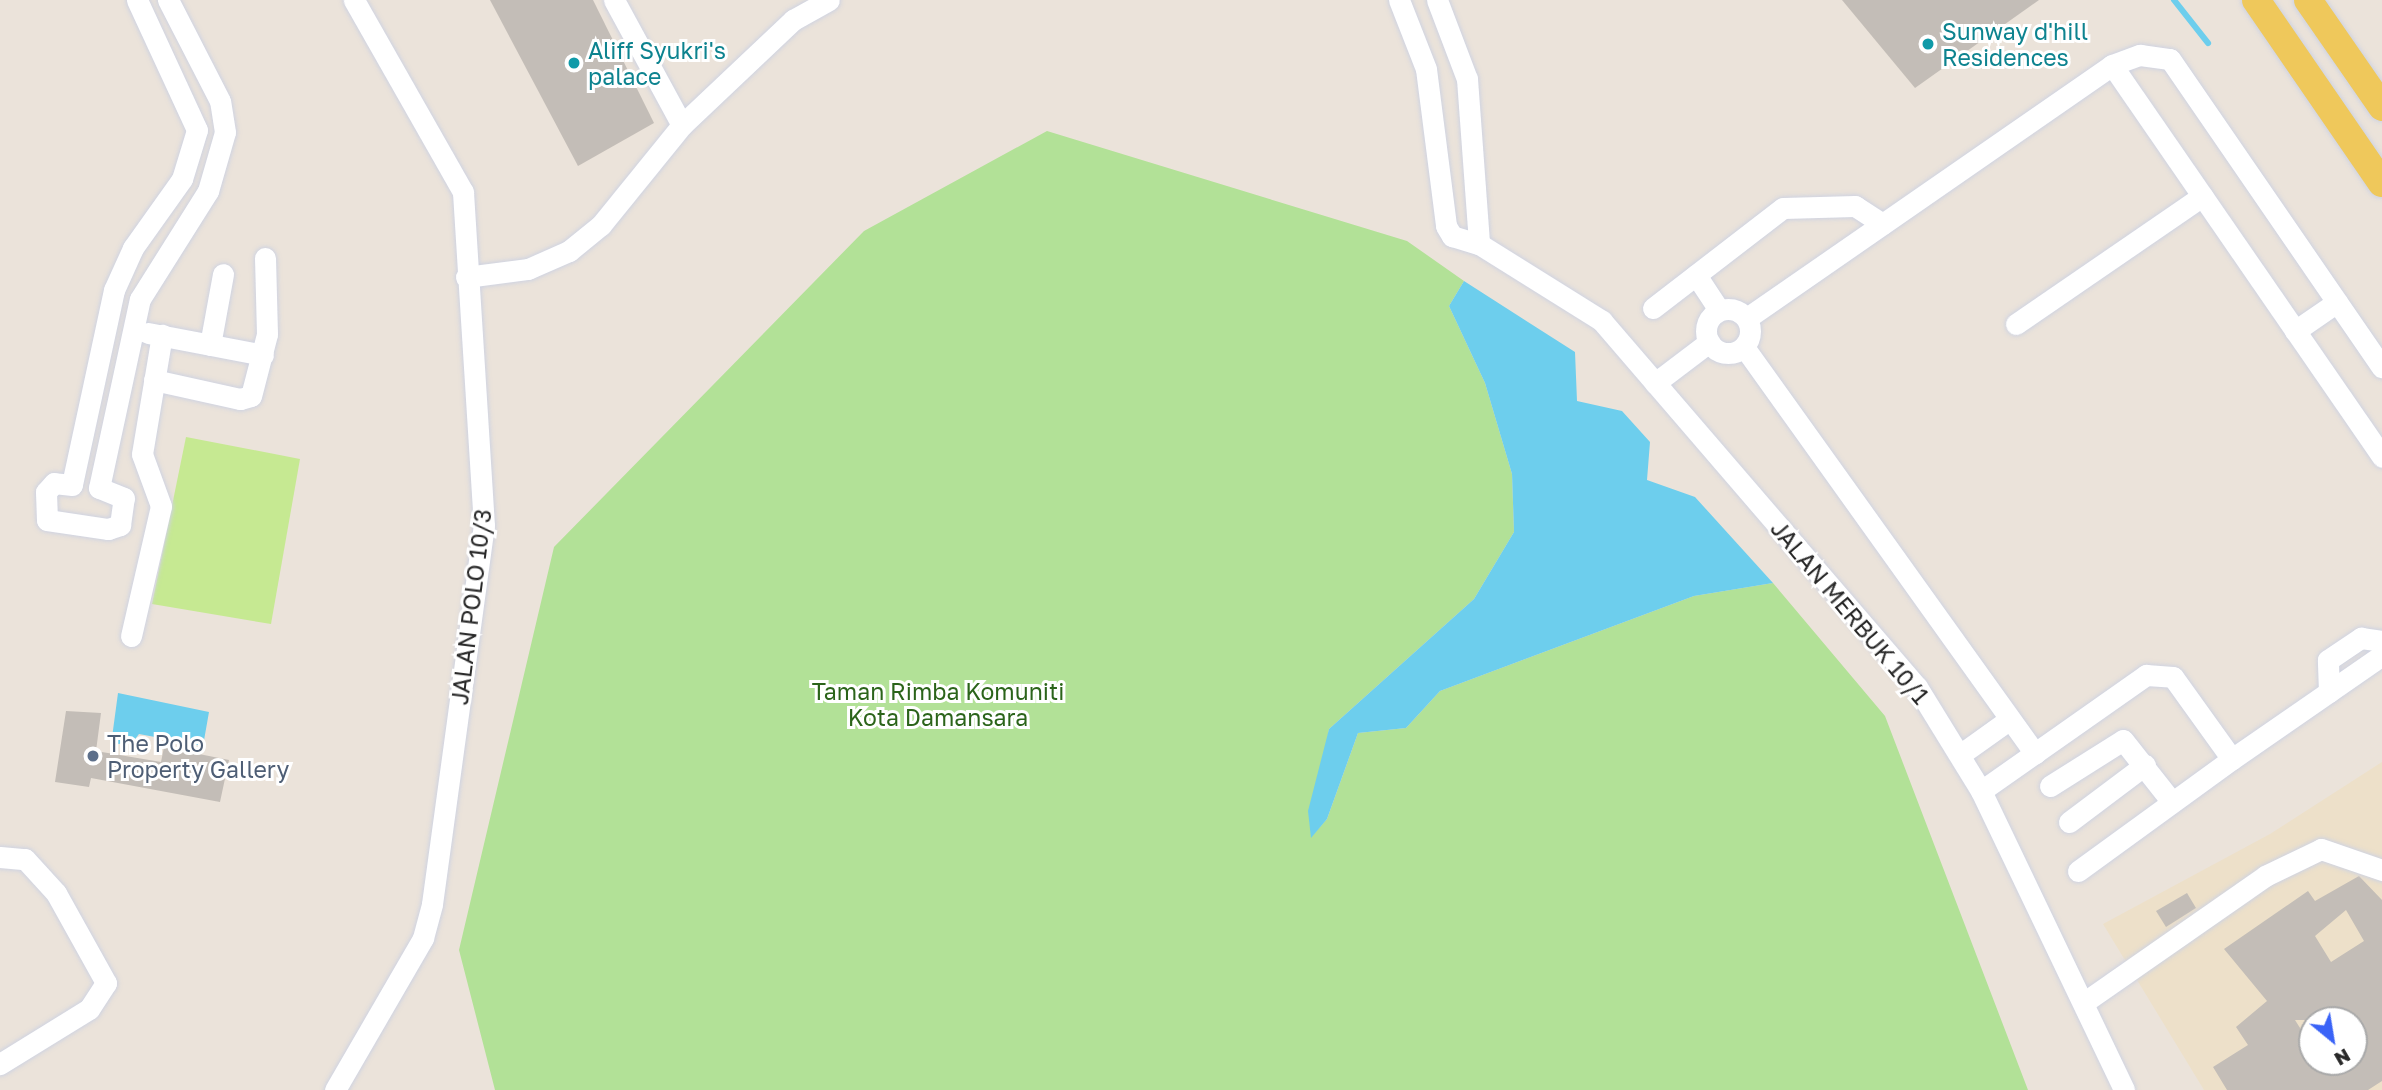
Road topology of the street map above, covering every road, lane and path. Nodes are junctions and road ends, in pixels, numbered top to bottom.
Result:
1 (137, 0) edge
2 (168, 0) edge
3 (354, 0) edge
4 (614, 0) edge
5 (829, 0) edge
6 (1399, 0) edge
7 (1437, 0) edge
8 (2256, 0) edge
9 (2308, 0) edge
10 (180, 24) junction
11 (156, 38) junction
12 (2112, 65) junction
13 (2382, 107) edge
14 (682, 125) junction
15 (2382, 183) edge
16 (2202, 196) junction
17 (1883, 224) junction
18 (1479, 244) junction
19 (265, 258) dead end
20 (223, 274) dead end
21 (1696, 275) junction
22 (466, 277) junction
23 (2337, 302) junction
24 (1653, 307) dead end
25 (1719, 310) junction
26 (1747, 318) junction
27 (2016, 324) dead end
28 (106, 326) junction
29 (133, 331) junction
30 (2295, 331) junction
31 (162, 335) junction
32 (1709, 342) junction
33 (210, 345) junction
34 (1744, 347) junction
35 (263, 355) junction
36 (2382, 367) edge
37 (154, 380) junction
38 (1654, 383) junction
39 (2382, 457) edge
40 (72, 485) junction
41 (99, 488) junction
42 (131, 636) dead end
43 (2382, 641) edge
44 (2382, 654) edge
45 (2329, 692) junction
46 (2010, 719) junction
47 (2035, 753) junction
48 (1961, 754) junction
49 (2232, 760) junction
50 (2145, 765) junction
51 (2050, 786) dead end
52 (1981, 791) junction
53 (2172, 802) junction
54 (2069, 821) dead end
55 (0, 857) edge
56 (2382, 870) edge
57 (2078, 871) dead end
58 (2086, 1001) junction
59 (0, 1064) edge
60 (335, 1090) edge
61 (2124, 1090) edge

1 - 11 street
2 - 10 street
3 - 22 street, JALAN POLO 10/3
4 - 14 street
5 - 14 street
6 - 18 street, JALAN MERBUK 10/1
7 - 18 street
8 - 15 main road
9 - 13 main road
10 - 11 street
10 - 29 street
11 - 28 street
12 - 16 street
12 - 17 street
12 - 23 street
14 - 22 street
16 - 27 street
16 - 30 street
17 - 21 street
17 - 26 street
18 - 38 street, JALAN MERBUK 10/1
19 - 35 street
20 - 33 street
21 - 24 street
21 - 25 street
22 - 60 street, JALAN POLO 10/3
23 - 30 street
23 - 36 street
25 - 26 street
25 - 32 street
26 - 34 street
28 - 29 street
28 - 40 street
29 - 31 street
29 - 41 street
30 - 39 street
31 - 33 street
31 - 37 street
32 - 34 street
32 - 38 street
33 - 35 street
34 - 46 street
35 - 37 street
37 - 42 street
38 - 48 street, JALAN MERBUK 10/1
40 - 41 street
40 - 41 street
43 - 45 street
44 - 45 street
45 - 49 street
46 - 47 street
46 - 48 street
47 - 49 street
47 - 52 street
48 - 52 street, JALAN MERBUK 10/1
49 - 53 street
50 - 51 street
50 - 53 street
50 - 54 street
52 - 58 street, JALAN MERBUK 10/1
53 - 57 street
55 - 59 street
56 - 58 street
58 - 61 street, JALAN MERBUK 10/1

